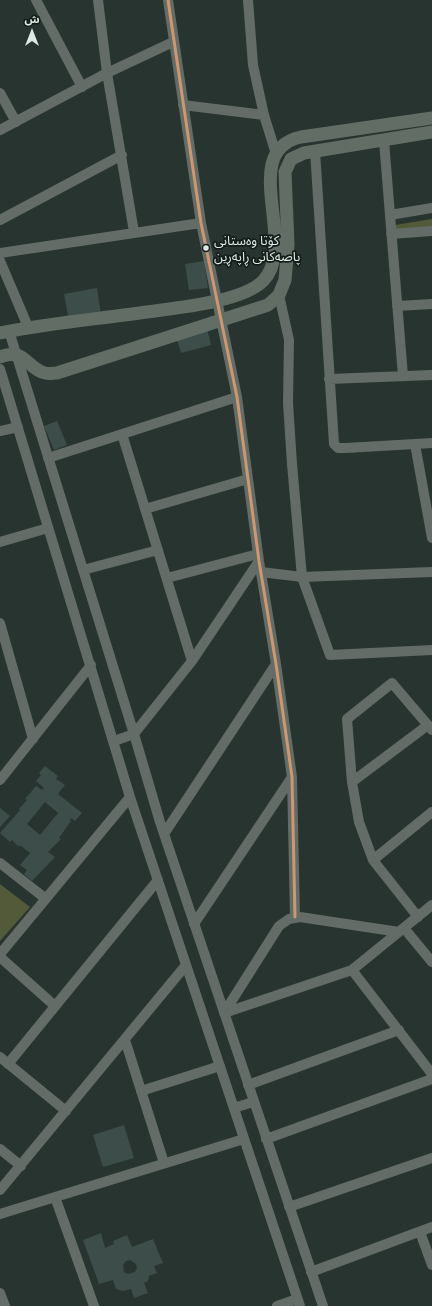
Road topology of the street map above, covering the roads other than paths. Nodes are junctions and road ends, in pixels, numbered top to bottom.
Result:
1 (36, 0) edge
2 (98, 0) edge
3 (168, 0) edge
4 (248, 0) edge
5 (173, 42) junction
6 (107, 74) junction
7 (82, 86) junction
8 (0, 93) edge
9 (183, 105) junction
10 (264, 115) junction
11 (432, 118) edge
12 (16, 122) junction
13 (0, 130) edge
14 (432, 132) edge
15 (384, 141) junction
16 (315, 151) junction
17 (276, 154) junction
18 (122, 155) junction
19 (291, 159) junction
20 (432, 208) edge
21 (390, 215) junction
22 (0, 220) edge
23 (202, 223) junction
24 (432, 231) edge
25 (134, 232) junction
26 (392, 234) junction
27 (0, 253) edge
28 (0, 261) edge
29 (279, 295) junction
30 (216, 300) junction
31 (432, 304) edge
32 (397, 306) junction
33 (221, 320) junction
34 (29, 329) junction
35 (5, 332) edge
36 (17, 355) junction
37 (0, 357) edge
38 (0, 369) edge
39 (432, 375) edge
40 (403, 376) junction
41 (329, 379) junction
42 (237, 397) junction
43 (18, 427) junction
44 (0, 431) edge
45 (122, 434) junction
46 (432, 443) edge
47 (415, 444) junction
48 (48, 458) junction
49 (248, 479) junction
50 (145, 509) junction
51 (48, 528) junction
52 (432, 538) edge
53 (0, 542) edge
54 (158, 550) junction
55 (259, 558) junction
56 (83, 570) junction
57 (261, 572) junction
58 (432, 572) edge
59 (302, 577) junction
60 (167, 578) junction
61 (0, 623) edge
62 (432, 650) edge
63 (192, 661) junction
64 (276, 664) junction
65 (91, 665) junction
66 (430, 728) edge
67 (134, 734) junction
68 (33, 739) junction
69 (114, 741) junction
70 (1, 775) edge
71 (292, 777) junction
72 (352, 782) junction
73 (130, 797) junction
74 (432, 812) edge
75 (164, 834) junction
76 (373, 860) junction
77 (0, 864) edge
78 (158, 880) junction
79 (46, 899) junction
80 (432, 905) edge
81 (295, 917) junction
82 (418, 917) junction
83 (194, 924) junction
84 (401, 930) junction
85 (0, 956) edge
86 (432, 962) edge
87 (186, 965) junction
88 (352, 970) junction
89 (56, 1006) junction
90 (224, 1013) junction
91 (398, 1030) junction
92 (125, 1040) junction
93 (0, 1057) edge
94 (8, 1064) junction
95 (220, 1066) junction
96 (432, 1074) edge
97 (432, 1079) edge
98 (248, 1085) junction
99 (141, 1091) junction
100 (253, 1102) junction
101 (234, 1108) junction
102 (66, 1111) junction
103 (244, 1139) junction
104 (266, 1139) junction
105 (0, 1149) edge
106 (432, 1158) edge
107 (164, 1163) junction
108 (21, 1166) junction
109 (0, 1190) edge
110 (55, 1197) junction
111 (289, 1207) junction
112 (0, 1214) edge
113 (432, 1227) edge
114 (420, 1232) junction
115 (432, 1265) edge
116 (311, 1272) junction
117 (0, 1293) edge
118 (299, 1302) edge
119 (5, 1306) edge
120 (94, 1306) edge
121 (277, 1306) edge
122 (323, 1306) edge

1 - 7 street
2 - 6 street
3 - 5 street
4 - 10 street
5 - 6 street
5 - 9 street
6 - 7 street
6 - 18 street
7 - 12 street
8 - 12 street
9 - 10 street
9 - 23 street
10 - 17 street
11 - 17 main road
12 - 13 street
14 - 15 main road
15 - 16 main road
15 - 21 street
16 - 19 main road
16 - 41 street
17 - 19 main road
17 - 30 main road
18 - 22 street
18 - 25 street
19 - 29 main road
20 - 21 street
21 - 26 street
23 - 25 street
23 - 30 street
24 - 26 street
25 - 27 street
26 - 32 street
28 - 34 street
29 - 33 main road
29 - 59 street
30 - 33 street
30 - 34 main road
31 - 32 street
32 - 40 street
33 - 36 main road
33 - 42 street
34 - 35 main road
35 - 36 street
36 - 37 main road
36 - 48 street
38 - 43 street
39 - 40 street
40 - 41 street
41 - 47 street
42 - 45 street
42 - 49 street
43 - 44 street
43 - 51 street
45 - 48 street
45 - 50 street
46 - 47 street
47 - 52 street
48 - 56 street
49 - 50 street
49 - 55 street
50 - 54 street
51 - 53 street
51 - 65 street
54 - 56 street
54 - 60 street
55 - 57 street
55 - 60 street
55 - 63 street
56 - 67 street
57 - 59 street
57 - 64 street
58 - 59 street
59 - 62 street
60 - 63 street
61 - 68 street
63 - 67 street
64 - 71 street
64 - 75 street
65 - 68 street
65 - 69 street
66 - 72 street
66 - 72 street
67 - 69 street
67 - 75 street
68 - 70 street
69 - 73 street
71 - 81 street
71 - 83 street
72 - 76 street
73 - 78 street
73 - 79 street
74 - 76 street
75 - 83 street
76 - 82 street
77 - 79 street
78 - 87 street
78 - 89 street
79 - 85 street
80 - 82 street
81 - 84 street
81 - 90 street
82 - 84 street
83 - 90 street
84 - 86 street
84 - 88 street
85 - 89 street
87 - 92 street
87 - 95 street
88 - 90 street
88 - 91 street
89 - 94 street
90 - 98 street
91 - 96 street
91 - 98 street
92 - 99 street
92 - 102 street
93 - 94 street
94 - 102 street
95 - 99 street
95 - 101 street
97 - 104 street
98 - 100 street
99 - 107 street
100 - 101 street
100 - 104 street
101 - 103 street
102 - 108 street
103 - 107 street
103 - 118 street
104 - 111 street
105 - 108 street
106 - 111 street
107 - 110 street
108 - 109 street
110 - 112 street
110 - 120 street
111 - 116 street
113 - 114 street
114 - 115 street
114 - 116 street
116 - 122 street
117 - 119 street
118 - 121 street

